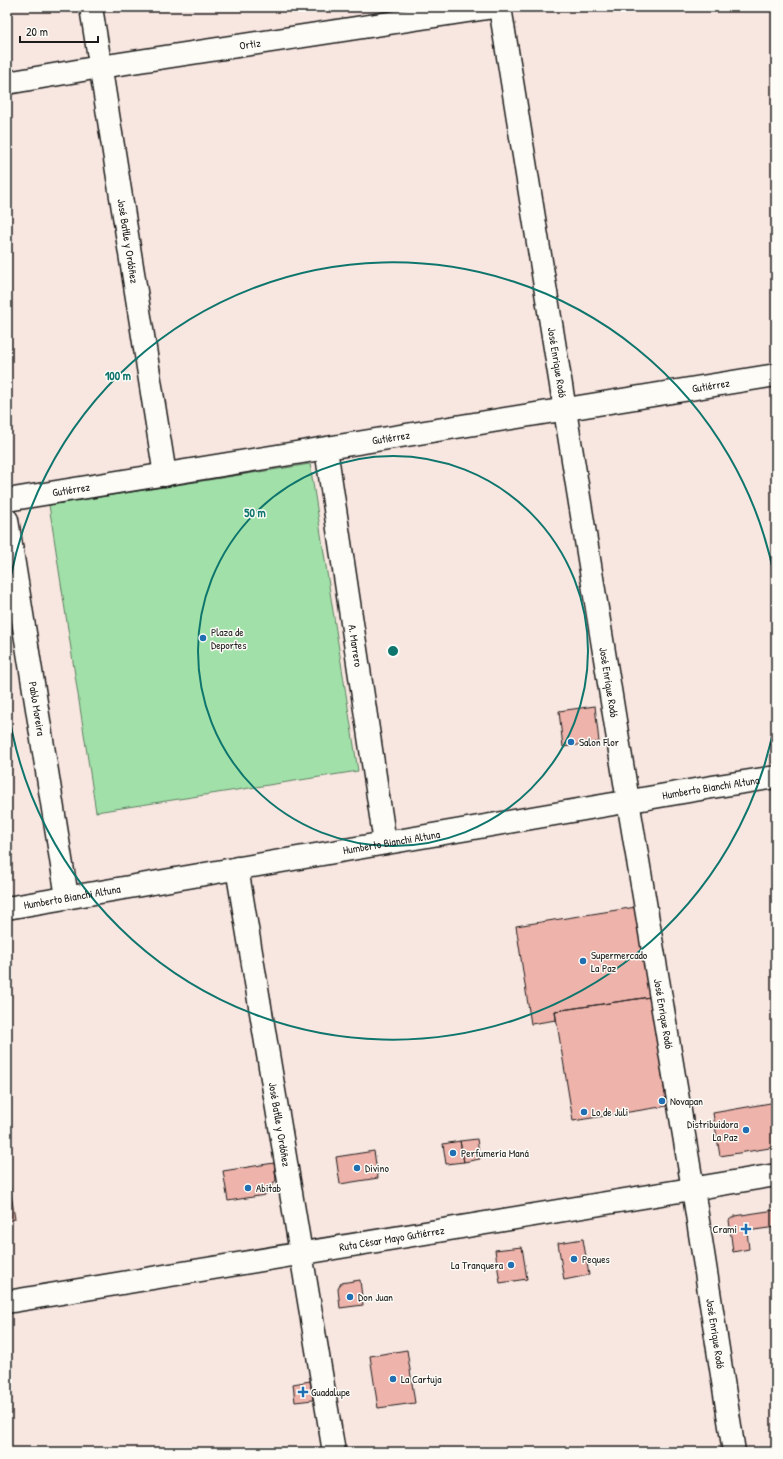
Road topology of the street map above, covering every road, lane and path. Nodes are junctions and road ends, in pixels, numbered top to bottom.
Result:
1 (90, 7) edge
2 (494, 7) edge
3 (500, 7) edge
4 (100, 67) junction
5 (7, 83) edge
6 (776, 375) edge
7 (565, 410) junction
8 (326, 449) junction
9 (165, 475) junction
10 (7, 500) edge
11 (7, 520) edge
12 (776, 777) edge
13 (628, 801) junction
14 (385, 843) junction
15 (237, 868) junction
16 (67, 897) junction
17 (7, 908) edge
18 (776, 1175) edge
19 (693, 1189) junction
20 (301, 1253) junction
21 (7, 1302) edge
22 (334, 1452) edge
23 (734, 1452) edge

1 - 4 street, José Batlle y Ordóñez
2 - 4 street, Ortiz
3 - 7 street, José Enrique Rodó
4 - 5 street, Ortiz
4 - 9 street, José Batlle y Ordóñez
6 - 7 street, Gutiérrez
7 - 8 street, Gutiérrez
7 - 13 street, José Enrique Rodó
8 - 9 street, Gutiérrez
8 - 14 street, A. Marrero
9 - 10 street, Gutiérrez
11 - 16 street, Pablo Moreira
12 - 13 street, Humberto Bianchi Altuna
13 - 14 street, Humberto Bianchi Altuna
13 - 19 street, José Enrique Rodó
14 - 15 street, Humberto Bianchi Altuna
15 - 16 street, Humberto Bianchi Altuna
15 - 20 street, José Batlle y Ordóñez
16 - 17 street, Humberto Bianchi Altuna
18 - 19 street, Ruta César Mayo Gutiérrez
19 - 20 street, Ruta César Mayo Gutiérrez
19 - 23 street, José Enrique Rodó
20 - 21 street, Ruta César Mayo Gutiérrez
20 - 22 street, José Batlle y Ordóñez

